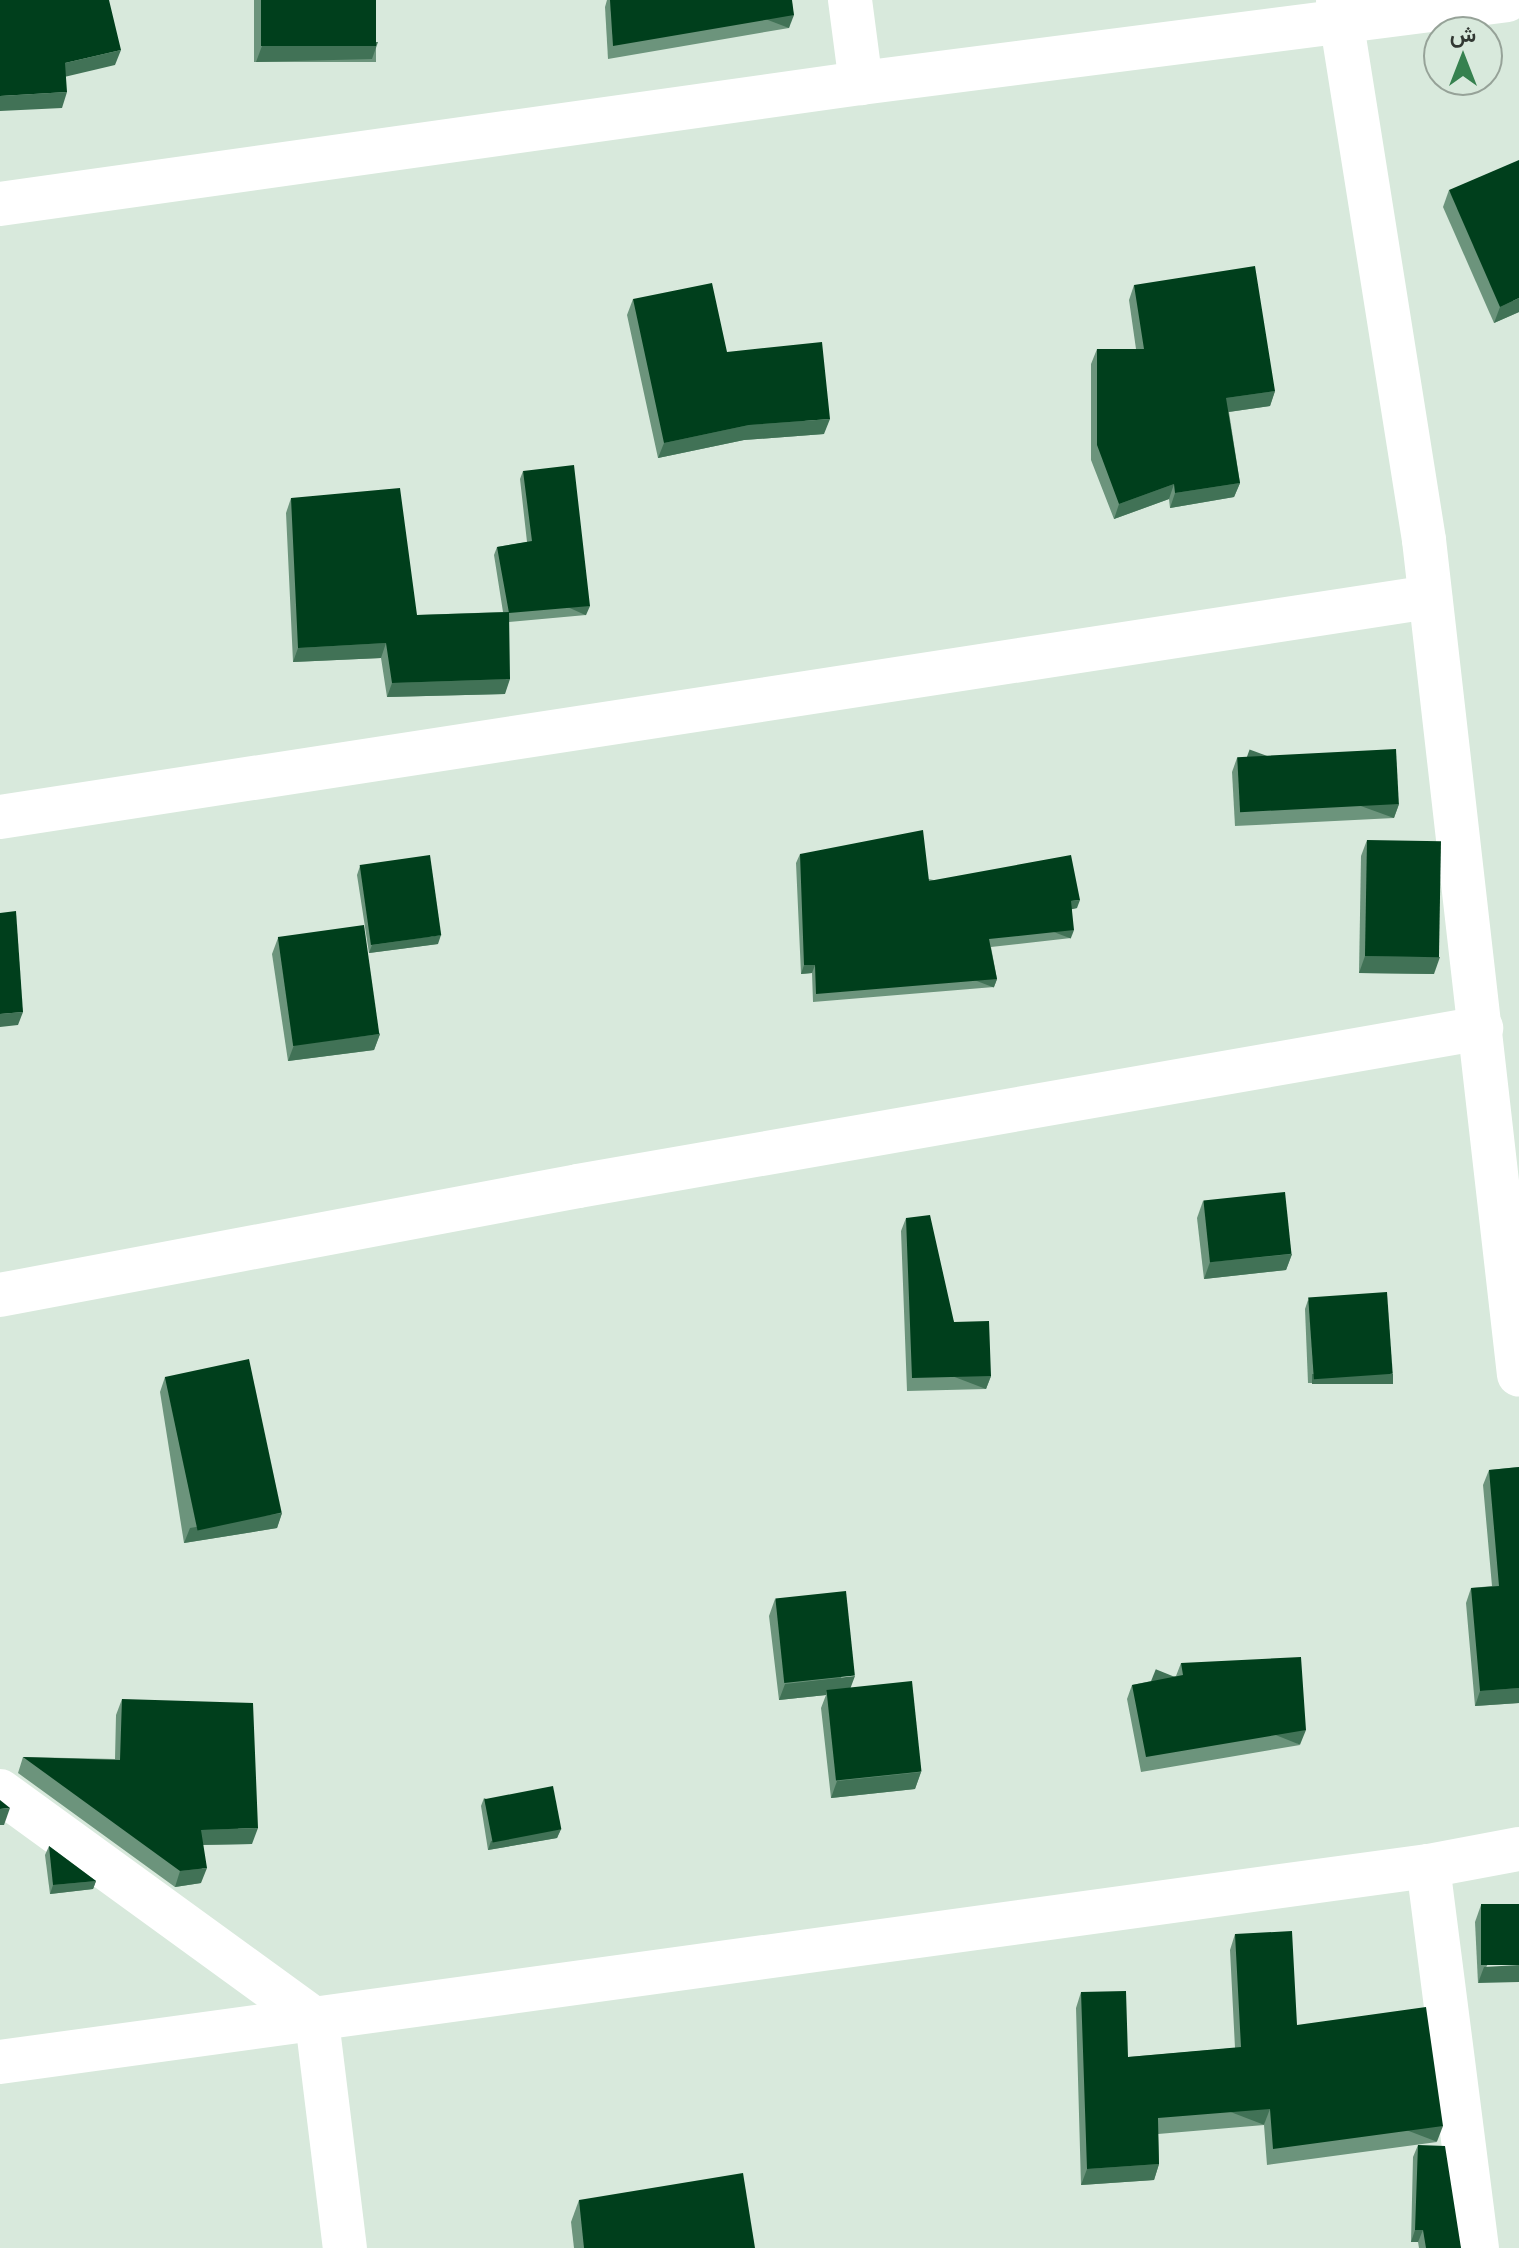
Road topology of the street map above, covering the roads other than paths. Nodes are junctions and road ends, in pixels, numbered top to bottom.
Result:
1 (850, 0) edge
2 (1507, 0) edge
3 (1340, 12) edge
4 (861, 83) junction
5 (0, 204) edge
6 (1430, 597) junction
7 (0, 817) edge
8 (1481, 1028) junction
9 (0, 1295) edge
10 (1519, 1375) edge
11 (0, 1791) edge
12 (1519, 1849) edge
13 (1428, 1866) junction
14 (317, 2021) junction
15 (0, 2062) edge
16 (345, 2248) edge
17 (1477, 2248) edge

1 - 4 street
2 - 3 street
3 - 4 street
3 - 6 street
4 - 5 street
6 - 7 street
6 - 8 street
8 - 9 street
8 - 10 street
11 - 14 street
12 - 13 street
13 - 14 street
13 - 17 street
14 - 15 street
14 - 16 street

